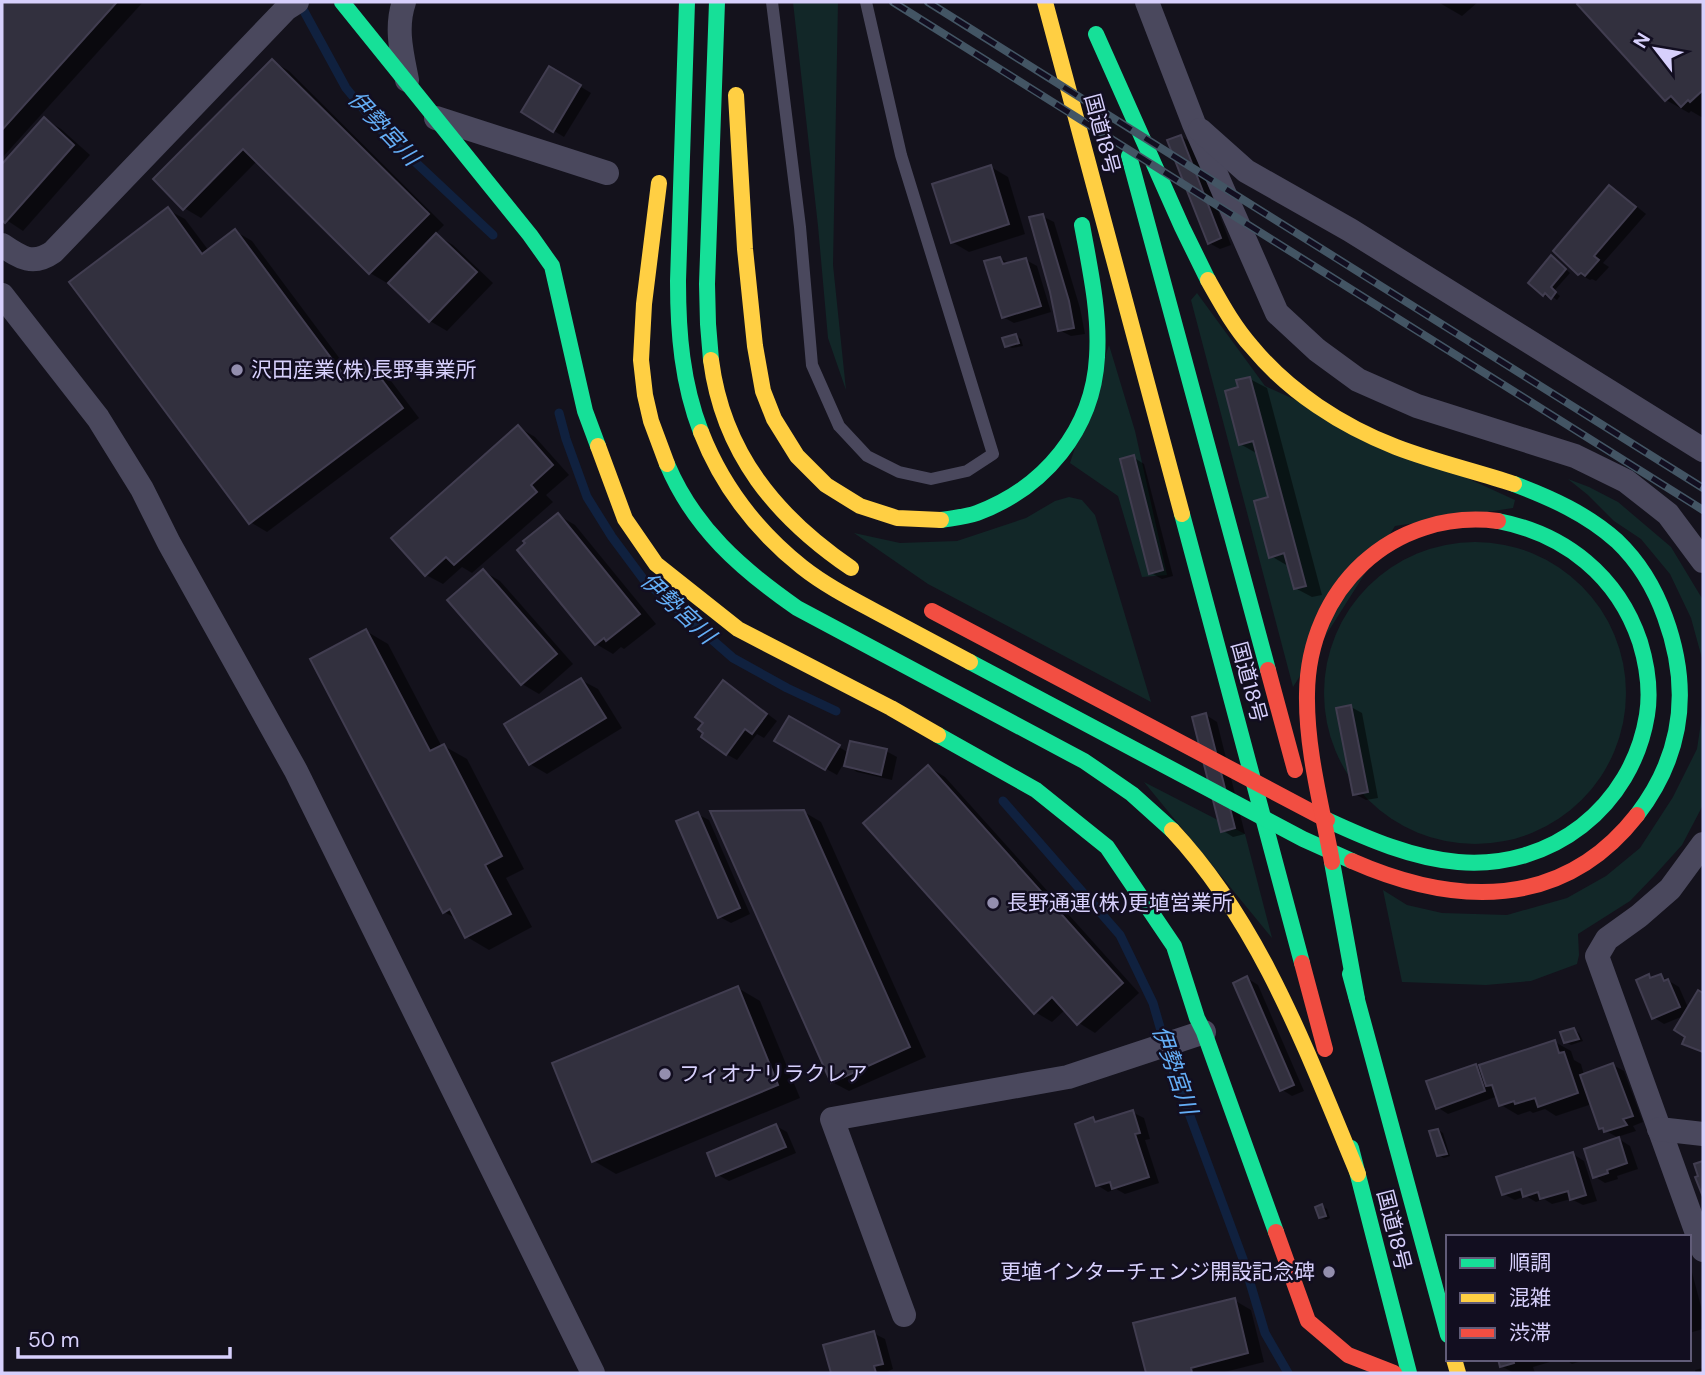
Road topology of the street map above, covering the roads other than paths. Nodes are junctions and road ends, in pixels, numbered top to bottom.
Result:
1 (342, 2) edge
2 (404, 2) edge
3 (680, 2) edge
4 (687, 2) edge
5 (717, 2) edge
6 (730, 2) edge
7 (772, 2) edge
8 (866, 2) edge
9 (1044, 2) edge
10 (1147, 2) edge
11 (292, 6) edge
12 (732, 29) dead end
13 (735, 82) dead end
14 (408, 83) junction
15 (669, 99) dead end
16 (435, 118) junction
17 (1194, 124) junction
18 (1068, 148) dead end
19 (660, 168) dead end
20 (607, 173) dead end
21 (1080, 215) dead end
22 (2, 245) edge
23 (2, 295) edge
24 (1703, 450) edge
25 (1703, 561) edge
26 (865, 576) dead end
27 (923, 607) dead end
28 (1703, 845) edge
29 (1357, 999) junction
30 (1204, 1032) junction
31 (1660, 1129) junction
32 (1703, 1134) edge
33 (1358, 1174) junction
34 (1703, 1250) edge
35 (904, 1315) dead end
36 (1446, 1328) edge
37 (593, 1373) edge
38 (1394, 1373) edge
39 (1409, 1373) edge

1 - 14 main road
2 - 14 street
3 - 15 main road
4 - 29 main road, 国道18号
5 - 26 main road
6 - 12 main road
7 - 8 lane
9 - 18 main road
9 - 33 main road, 国道18号
10 - 17 street
11 - 22 street
13 - 21 main road
14 - 16 main road
16 - 20 street
16 - 30 main road
17 - 24 street
17 - 25 street
19 - 33 main road
23 - 37 street
27 - 29 main road
28 - 31 street
29 - 36 main road, 国道18号
30 - 35 street
30 - 38 main road
31 - 32 street
31 - 34 street
33 - 39 main road, 国道18号

